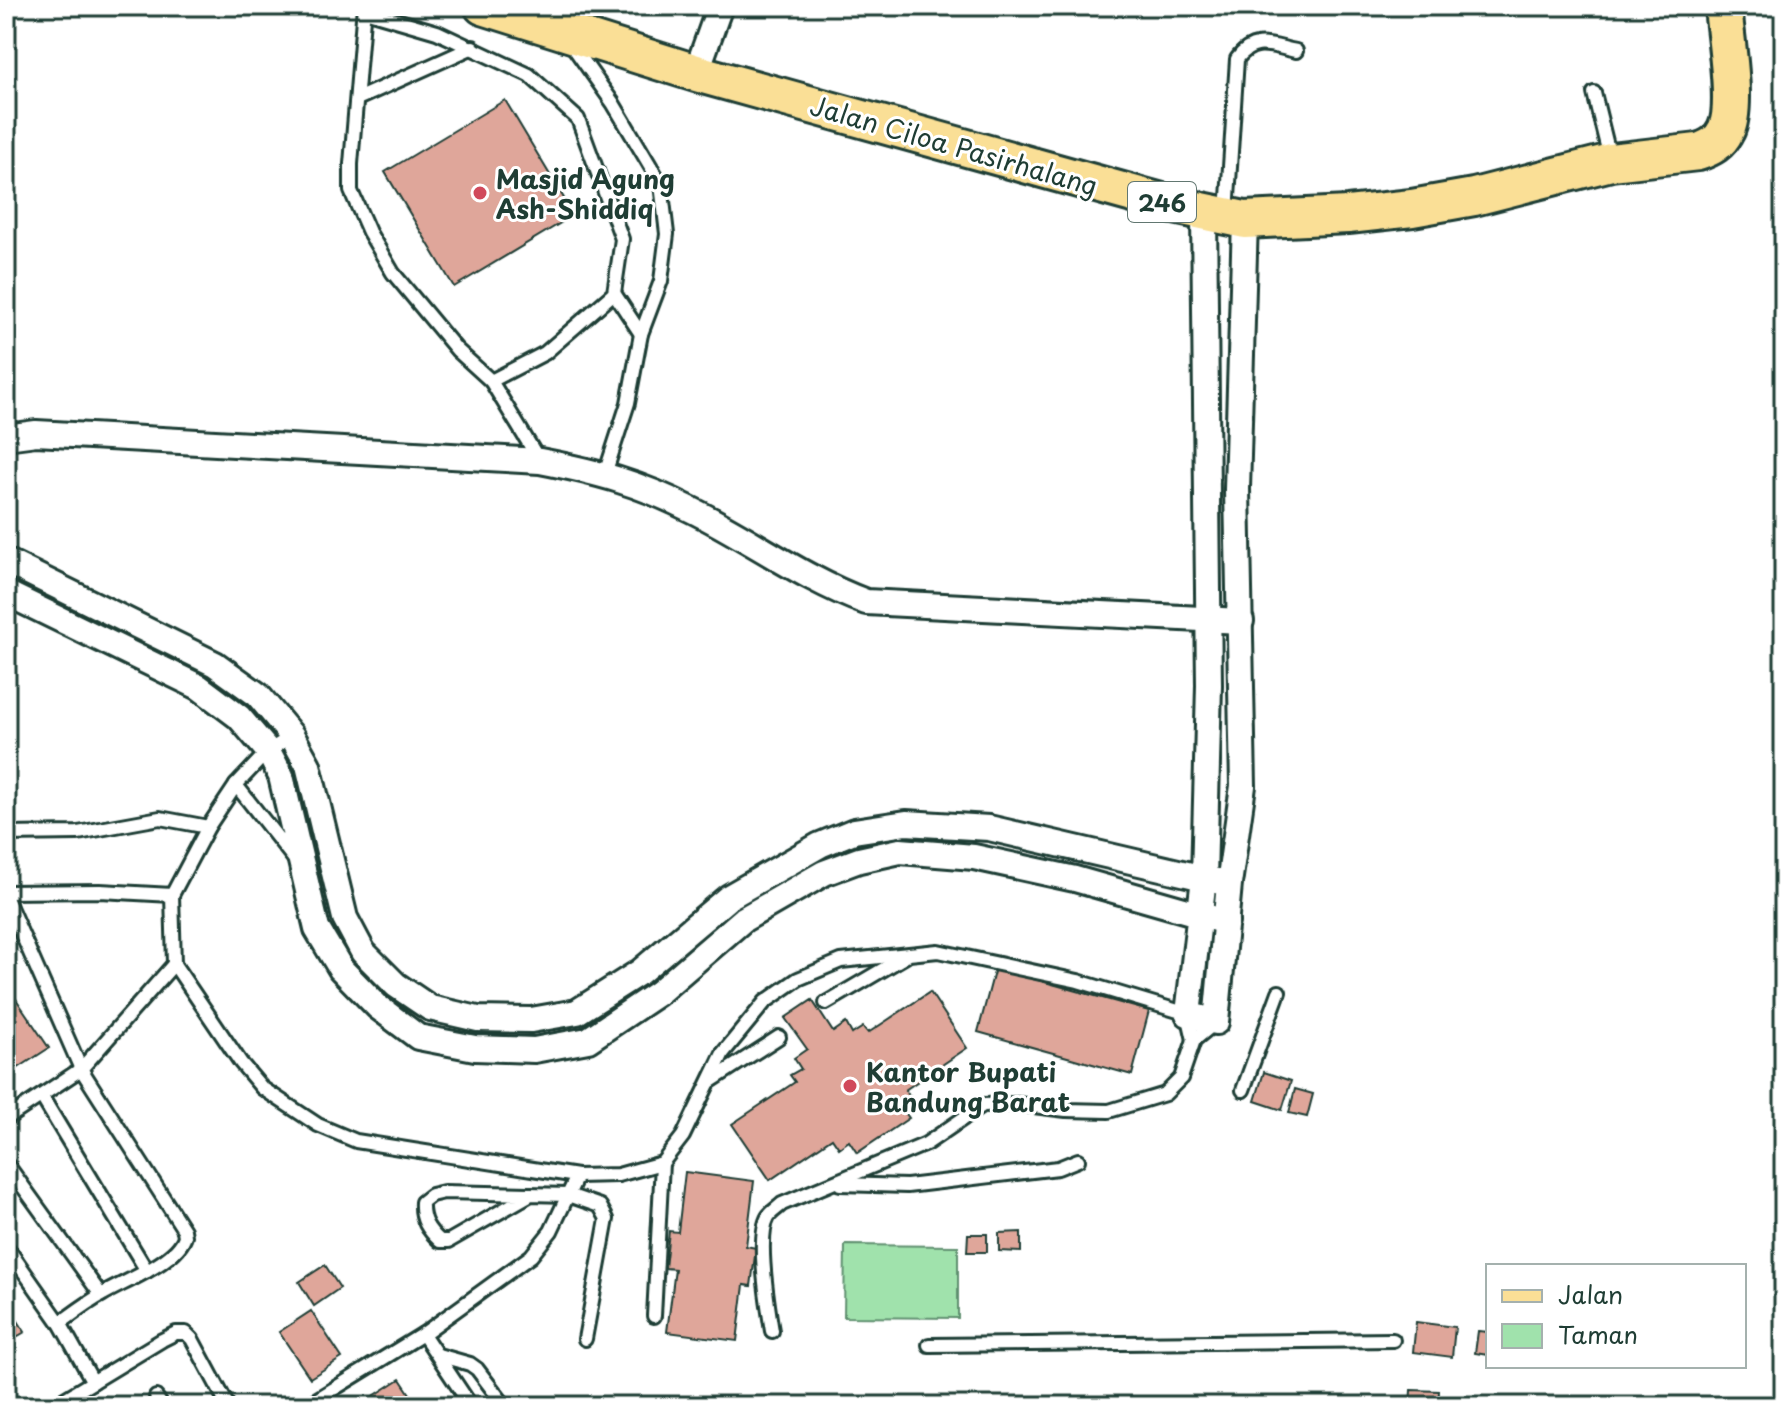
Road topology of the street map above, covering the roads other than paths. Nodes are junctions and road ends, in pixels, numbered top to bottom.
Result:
1 (483, 6) edge
2 (720, 6) edge
3 (1723, 6) edge
4 (364, 8) edge
5 (567, 20) edge
6 (473, 47) junction
7 (1296, 51) dead end
8 (696, 73) junction
9 (1594, 93) dead end
10 (357, 99) junction
11 (1611, 162) junction
12 (1225, 216) junction
13 (614, 293) junction
14 (641, 334) junction
15 (491, 381) junction
16 (6, 437) edge
17 (540, 461) junction
18 (605, 474) junction
19 (6, 561) edge
20 (6, 593) edge
21 (1208, 619) junction
22 (1241, 621) junction
23 (292, 736) junction
24 (268, 751) junction
25 (236, 785) junction
26 (208, 827) junction
27 (6, 834) edge
28 (303, 867) junction
29 (1204, 878) junction
30 (1229, 884) junction
31 (6, 892) edge
32 (172, 895) junction
33 (6, 898) edge
34 (1199, 913) junction
35 (1226, 922) junction
36 (909, 954) junction
37 (174, 964) junction
38 (1279, 992) dead end
39 (826, 1003) dead end
40 (1188, 1014) junction
41 (1216, 1022) junction
42 (779, 1037) dead end
43 (1194, 1040) junction
44 (81, 1069) junction
45 (708, 1083) junction
46 (1243, 1090) dead end
47 (42, 1097) junction
48 (6, 1119) edge
49 (1078, 1160) dead end
50 (6, 1163) edge
51 (662, 1163) junction
52 (577, 1176) junction
53 (832, 1183) junction
54 (531, 1194) junction
55 (568, 1195) junction
56 (6, 1246) edge
57 (147, 1271) junction
58 (101, 1295) junction
59 (654, 1316) dead end
60 (60, 1323) junction
61 (772, 1331) dead end
62 (423, 1334) junction
63 (585, 1339) dead end
64 (1393, 1340) dead end
65 (929, 1345) dead end
66 (438, 1355) junction
67 (93, 1382) junction
68 (53, 1406) edge
69 (228, 1406) edge
70 (306, 1406) edge
71 (471, 1406) edge
72 (505, 1406) edge

1 - 5 main road, Jalan Ciloa Pasirhalang / 246
2 - 8 street
3 - 11 main road, Jalan Ciloa Pasirhalang / 246
4 - 6 lane
4 - 10 lane
5 - 8 main road, Jalan Ciloa Pasirhalang / 246
5 - 14 lane
6 - 10 lane
6 - 13 lane
7 - 12 lane
8 - 12 main road, Jalan Ciloa Pasirhalang / 246
9 - 11 lane
10 - 15 lane
11 - 12 main road, Jalan Ciloa Pasirhalang / 246
12 - 21 street
12 - 22 street
13 - 14 lane
13 - 15 lane
14 - 18 lane
15 - 17 lane
16 - 17 street
17 - 18 street
18 - 21 street
19 - 23 street
20 - 24 street
21 - 22 street
21 - 29 street
22 - 30 street
23 - 24 lane
23 - 29 street
24 - 25 lane
24 - 28 street
25 - 26 lane
25 - 28 lane
26 - 27 lane
26 - 32 lane
28 - 34 street
29 - 30 street
29 - 34 street
30 - 35 street
31 - 32 lane
32 - 37 lane
33 - 44 lane
34 - 35 street
34 - 40 street
35 - 41 street
36 - 39 lane
36 - 40 lane
36 - 45 lane
37 - 44 lane
37 - 52 lane
38 - 46 lane
40 - 41 street
40 - 43 lane
41 - 43 lane
42 - 45 lane
43 - 53 lane
44 - 47 lane
44 - 57 lane
45 - 51 lane
47 - 48 lane
47 - 57 lane
49 - 53 lane
50 - 58 lane
51 - 52 lane
51 - 59 lane
52 - 55 lane
53 - 61 lane
54 - 54 lane
54 - 55 lane
55 - 62 lane
55 - 63 lane
56 - 60 lane
57 - 58 lane
58 - 60 lane
60 - 67 lane
62 - 66 lane
62 - 70 lane
64 - 65 lane
66 - 71 lane
66 - 72 lane
67 - 68 lane
67 - 69 lane

